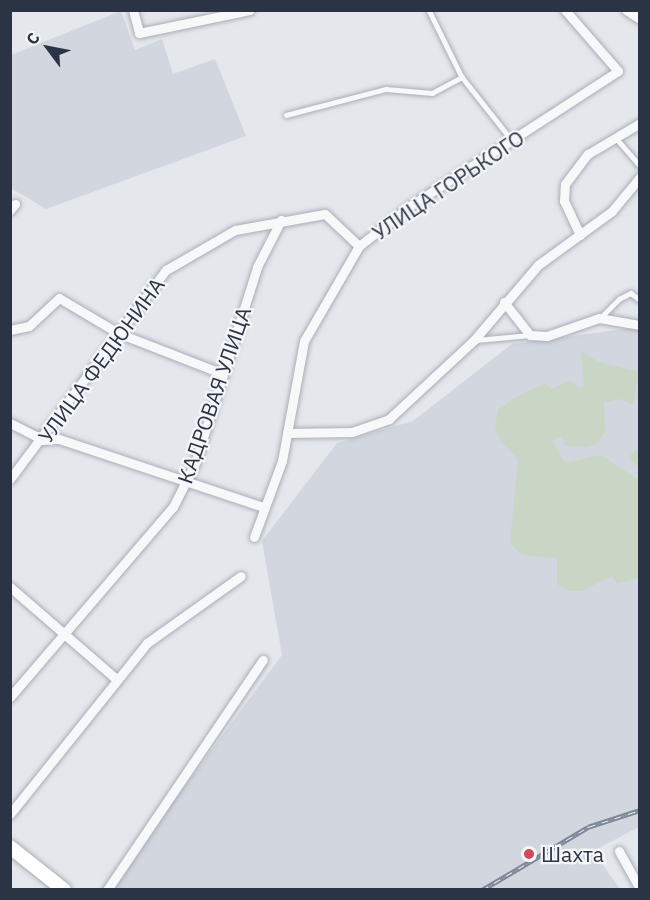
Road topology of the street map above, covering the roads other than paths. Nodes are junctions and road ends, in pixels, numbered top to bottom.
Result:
1 (132, 10) edge
2 (250, 10) edge
3 (429, 10) edge
4 (565, 10) edge
5 (626, 10) edge
6 (639, 19) edge
7 (462, 77) junction
8 (286, 115) dead end
9 (639, 123) edge
10 (615, 137) junction
11 (513, 142) junction
12 (639, 166) edge
13 (639, 177) edge
14 (281, 220) junction
15 (580, 236) junction
16 (359, 246) junction
17 (639, 300) edge
18 (504, 302) junction
19 (599, 318) junction
20 (639, 325) edge
21 (10, 330) edge
22 (118, 333) junction
23 (530, 335) junction
24 (474, 340) junction
25 (223, 374) junction
26 (10, 423) edge
27 (287, 433) junction
28 (43, 440) junction
29 (10, 479) edge
30 (186, 483) junction
31 (264, 507) junction
32 (254, 537) dead end
33 (241, 576) dead end
34 (10, 587) edge
35 (62, 634) junction
36 (263, 660) dead end
37 (115, 678) junction
38 (10, 697) edge
39 (10, 814) edge
40 (10, 847) edge
41 (619, 852) dead end
42 (639, 889) edge
43 (64, 890) edge
44 (107, 890) edge

1 - 2 street
3 - 7 lane
4 - 11 street, УЛИЦА ГОРЬКОГО
5 - 6 street
7 - 8 lane
7 - 11 lane
9 - 10 street
10 - 12 lane
10 - 15 street
11 - 16 street, УЛИЦА ГОРЬКОГО
13 - 15 street
14 - 16 street, УЛИЦА ФЕДЮНИНА
14 - 22 street, УЛИЦА ФЕДЮНИНА
14 - 25 street, КАДРОВАЯ УЛИЦА
15 - 18 street
16 - 27 street, УЛИЦА ГОРЬКОГО
17 - 19 lane
18 - 23 street
18 - 24 street
19 - 20 street
19 - 23 street
21 - 22 street
22 - 25 street
22 - 28 street, УЛИЦА ФЕДЮНИНА
23 - 24 lane
24 - 27 street
25 - 30 street, КАДРОВАЯ УЛИЦА
26 - 28 street
27 - 31 street, УЛИЦА ГОРЬКОГО
28 - 29 street, УЛИЦА ФЕДЮНИНА
28 - 30 street
30 - 31 street
30 - 35 street, КАДРОВАЯ УЛИЦА
31 - 32 street, УЛИЦА ГОРЬКОГО
33 - 37 street
34 - 35 street
35 - 37 street
35 - 38 street, КАДРОВАЯ УЛИЦА
36 - 44 street
37 - 39 street
40 - 43 street
41 - 42 street

